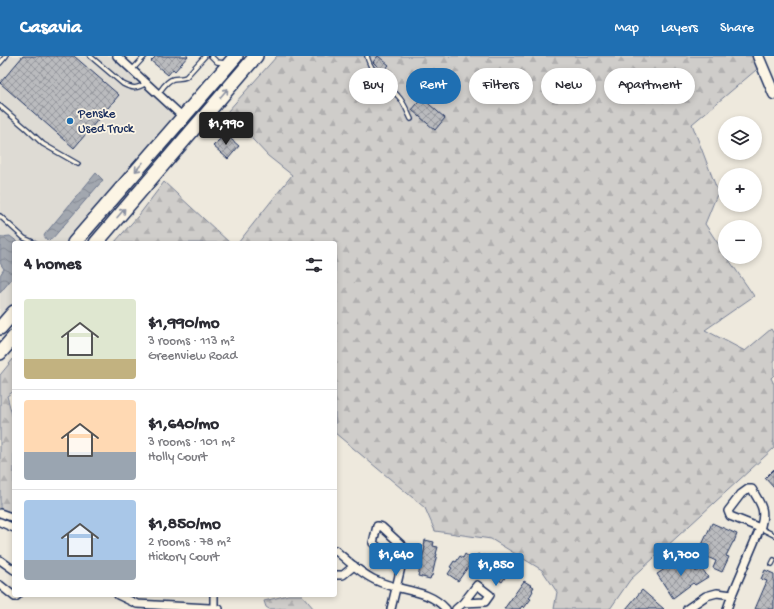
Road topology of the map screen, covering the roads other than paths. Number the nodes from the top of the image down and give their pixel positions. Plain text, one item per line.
1 (6, 56) edge
2 (90, 56) edge
3 (117, 56) edge
4 (149, 56) edge
5 (204, 56) edge
6 (211, 56) edge
7 (256, 56) edge
8 (367, 56) edge
9 (758, 56) edge
10 (144, 57) edge
11 (233, 59) edge
12 (0, 63) edge
13 (132, 70) junction
14 (146, 83) junction
15 (158, 94) junction
16 (774, 94) edge
17 (0, 106) edge
18 (183, 117) junction
19 (411, 119) dead end
20 (78, 164) dead end
21 (0, 216) edge
22 (31, 241) edge
23 (76, 241) edge
24 (98, 241) edge
25 (12, 314) edge
26 (0, 328) edge
27 (12, 339) edge
28 (0, 353) edge
29 (0, 513) edge
30 (12, 517) edge
31 (0, 522) edge
32 (12, 527) edge
33 (760, 528) junction
34 (774, 535) edge
35 (337, 552) edge
36 (0, 560) edge
37 (354, 566) junction
38 (401, 567) junction
39 (12, 569) edge
40 (337, 575) edge
41 (0, 584) edge
42 (397, 587) junction
43 (12, 594) edge
44 (732, 595) junction
45 (120, 597) edge
46 (214, 597) edge
47 (463, 603) dead end
48 (129, 605) edge
49 (217, 609) edge
50 (391, 609) edge
51 (446, 609) edge
52 (456, 609) edge
53 (687, 609) edge
54 (727, 609) edge

1 - 12 lane
2 - 14 lane
3 - 13 street
4 - 10 lane
5 - 15 lane
6 - 11 lane
24 -> 7 highway
8 - 19 lane
9 - 16 street
10 - 13 lane
11 - 18 highway
13 - 14 street
14 - 15 street
15 - 18 street
17 - 20 lane
18 -> 23 highway
21 - 22 lane
25 - 26 highway
27 - 28 highway
29 - 30 street
31 - 32 street
33 - 33 street
33 - 34 lane
33 - 44 street
35 - 37 street
36 - 39 street
37 - 40 street
37 - 42 street
38 - 38 street
38 - 42 street
41 - 43 street
42 - 50 street
42 - 51 street
44 - 53 street
44 - 54 street
45 - 48 street
46 - 49 street
47 - 52 street
48 - 49 street

